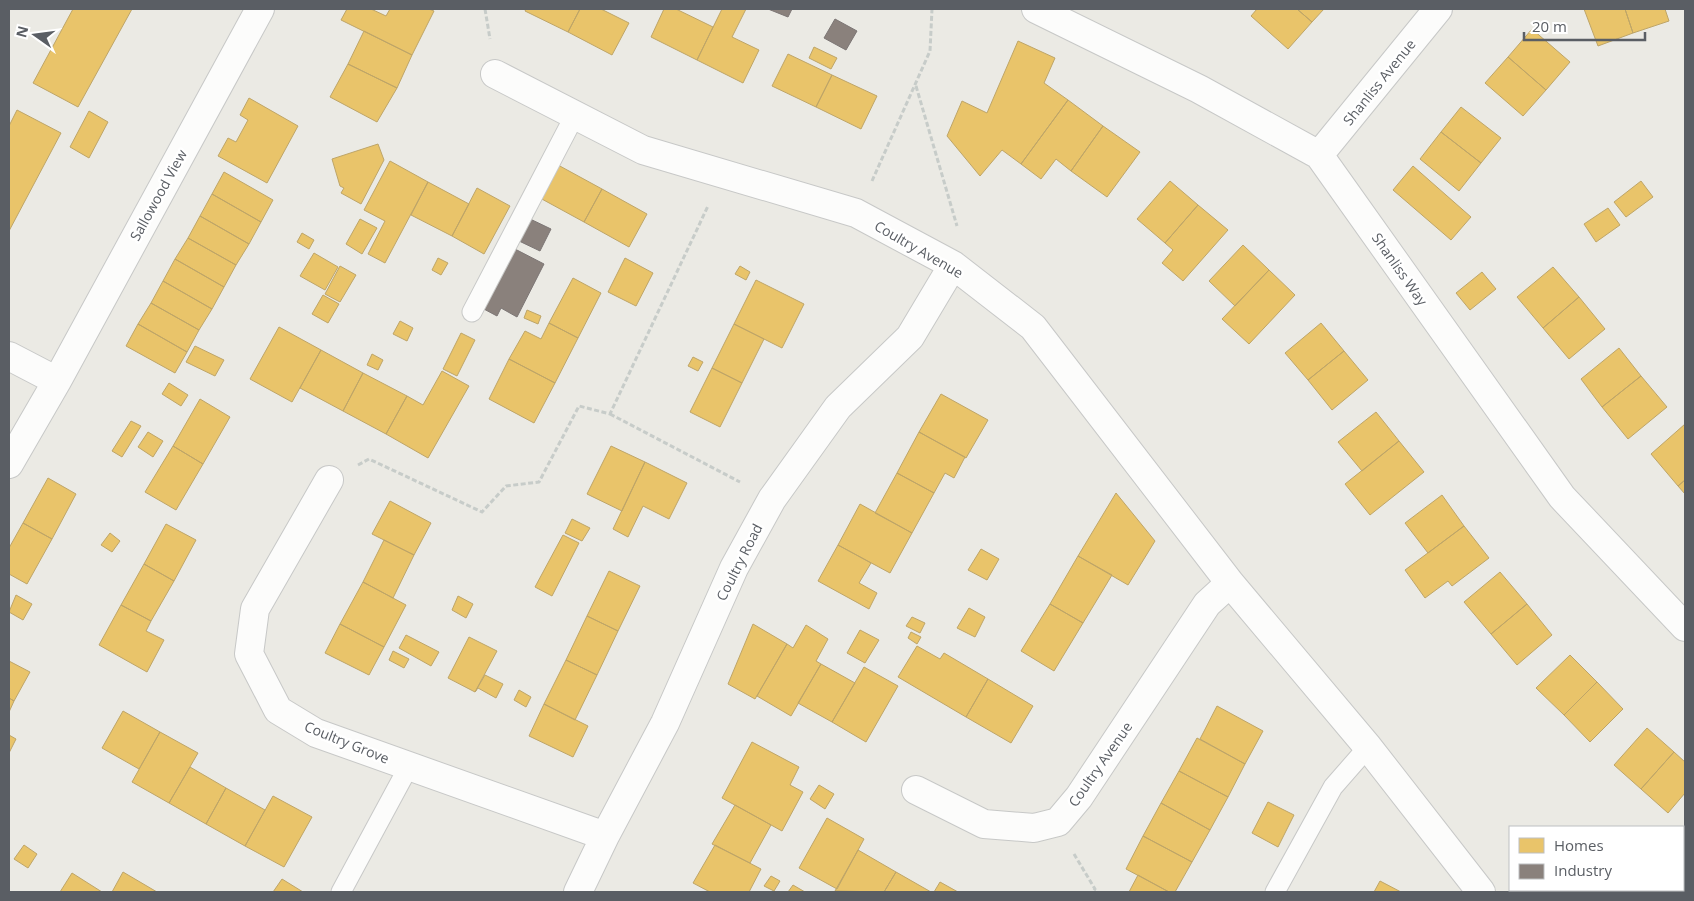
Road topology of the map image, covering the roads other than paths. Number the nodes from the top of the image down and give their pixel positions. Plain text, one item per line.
1 (260, 9) edge
2 (1036, 9) edge
3 (1438, 9) edge
4 (495, 74) dead end
5 (575, 115) junction
6 (1320, 155) junction
7 (953, 265) junction
8 (472, 312) dead end
9 (9, 356) edge
10 (57, 381) junction
11 (9, 464) edge
12 (329, 480) road end
13 (1230, 583) junction
14 (1685, 627) edge
15 (1368, 747) junction
16 (409, 766) junction
17 (916, 790) dead end
18 (605, 836) junction
19 (341, 892) edge
20 (578, 892) edge
21 (1275, 892) edge
22 (1481, 892) edge

1 - 10 street, Sallowood View
2 - 6 street, Shanliss Way
3 - 6 street, Shanliss Avenue
4 - 5 street, Coultry Avenue
5 - 7 street, Coultry Avenue
5 - 8 lane
6 - 14 street, Shanliss Way
7 - 13 street, Coultry Avenue
7 - 18 street, Coultry Road
9 - 10 street
10 - 11 street, Sallowood View
12 - 16 street, Coultry Grove
13 - 15 street, Coultry Avenue
13 - 17 street, Coultry Avenue
15 - 21 lane
15 - 22 street, Coultry Avenue
16 - 18 street, Coultry Grove
16 - 19 lane
18 - 20 street, Coultry Road

